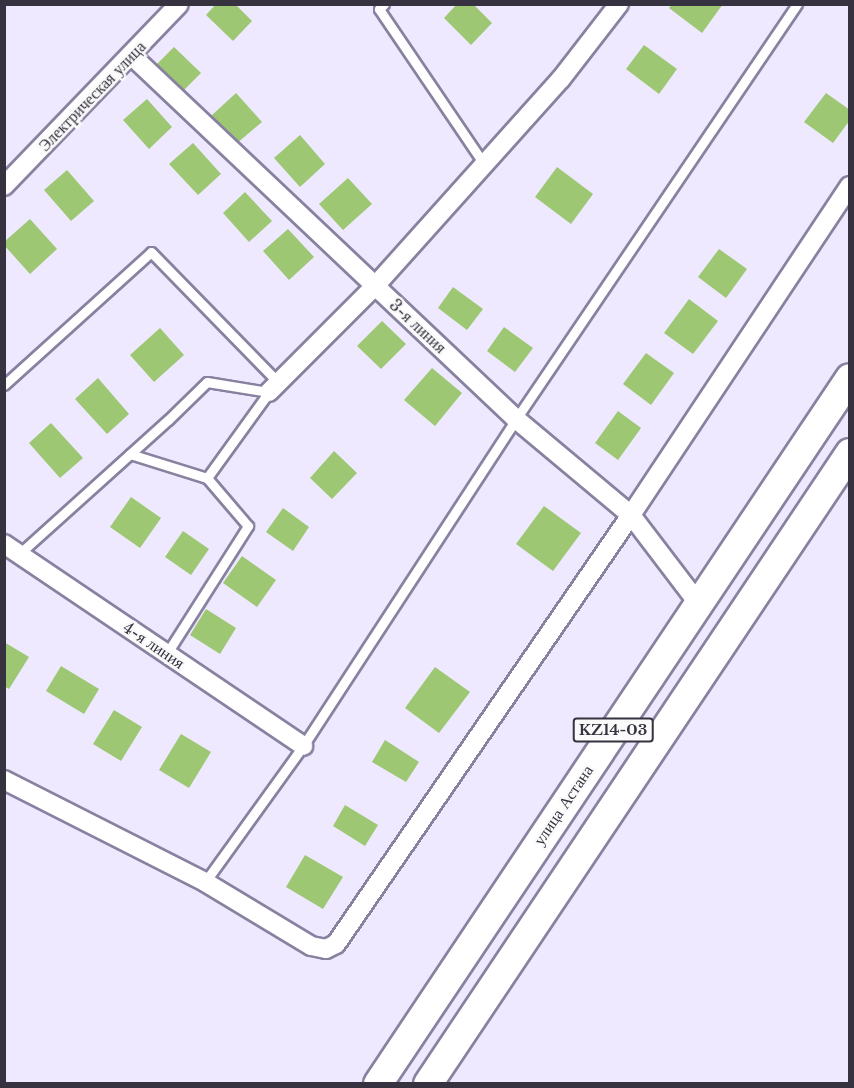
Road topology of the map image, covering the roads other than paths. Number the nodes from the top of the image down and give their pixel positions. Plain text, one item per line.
1 (179, 4) edge
2 (384, 4) edge
3 (619, 4) edge
4 (797, 4) edge
5 (131, 54) junction
6 (484, 164) junction
7 (4, 186) edge
8 (849, 186) edge
9 (376, 285) junction
10 (849, 378) edge
11 (4, 385) edge
12 (273, 387) junction
13 (516, 419) junction
14 (849, 453) edge
15 (130, 454) junction
16 (207, 478) junction
17 (630, 515) junction
18 (12, 549) edge
19 (698, 603) junction
20 (167, 653) junction
21 (303, 746) junction
22 (4, 780) edge
23 (205, 882) junction
24 (378, 1083) edge
25 (428, 1083) edge

1 - 5 street, Электрическая улица
2 - 6 lane
3 - 6 street
4 - 13 lane
5 - 7 street, Электрическая улица
5 - 9 street, 3-я линия
6 - 9 street
8 - 17 street
9 - 12 street
9 - 13 street, 3-я линия
10 - 19 main road, улица Астана / KZ14-03
11 - 12 lane
12 - 15 lane
12 - 16 lane
13 - 17 street, 3-я линия
13 - 21 lane
14 - 25 main road, KZ14-03
15 - 16 lane
15 - 18 lane
16 - 20 lane
17 - 19 street, 3-я линия
17 - 23 street
18 - 20 street, 4-я линия
19 - 24 main road, улица Астана / KZ14-03
20 - 21 street, 4-я линия
21 - 23 lane
22 - 23 street

